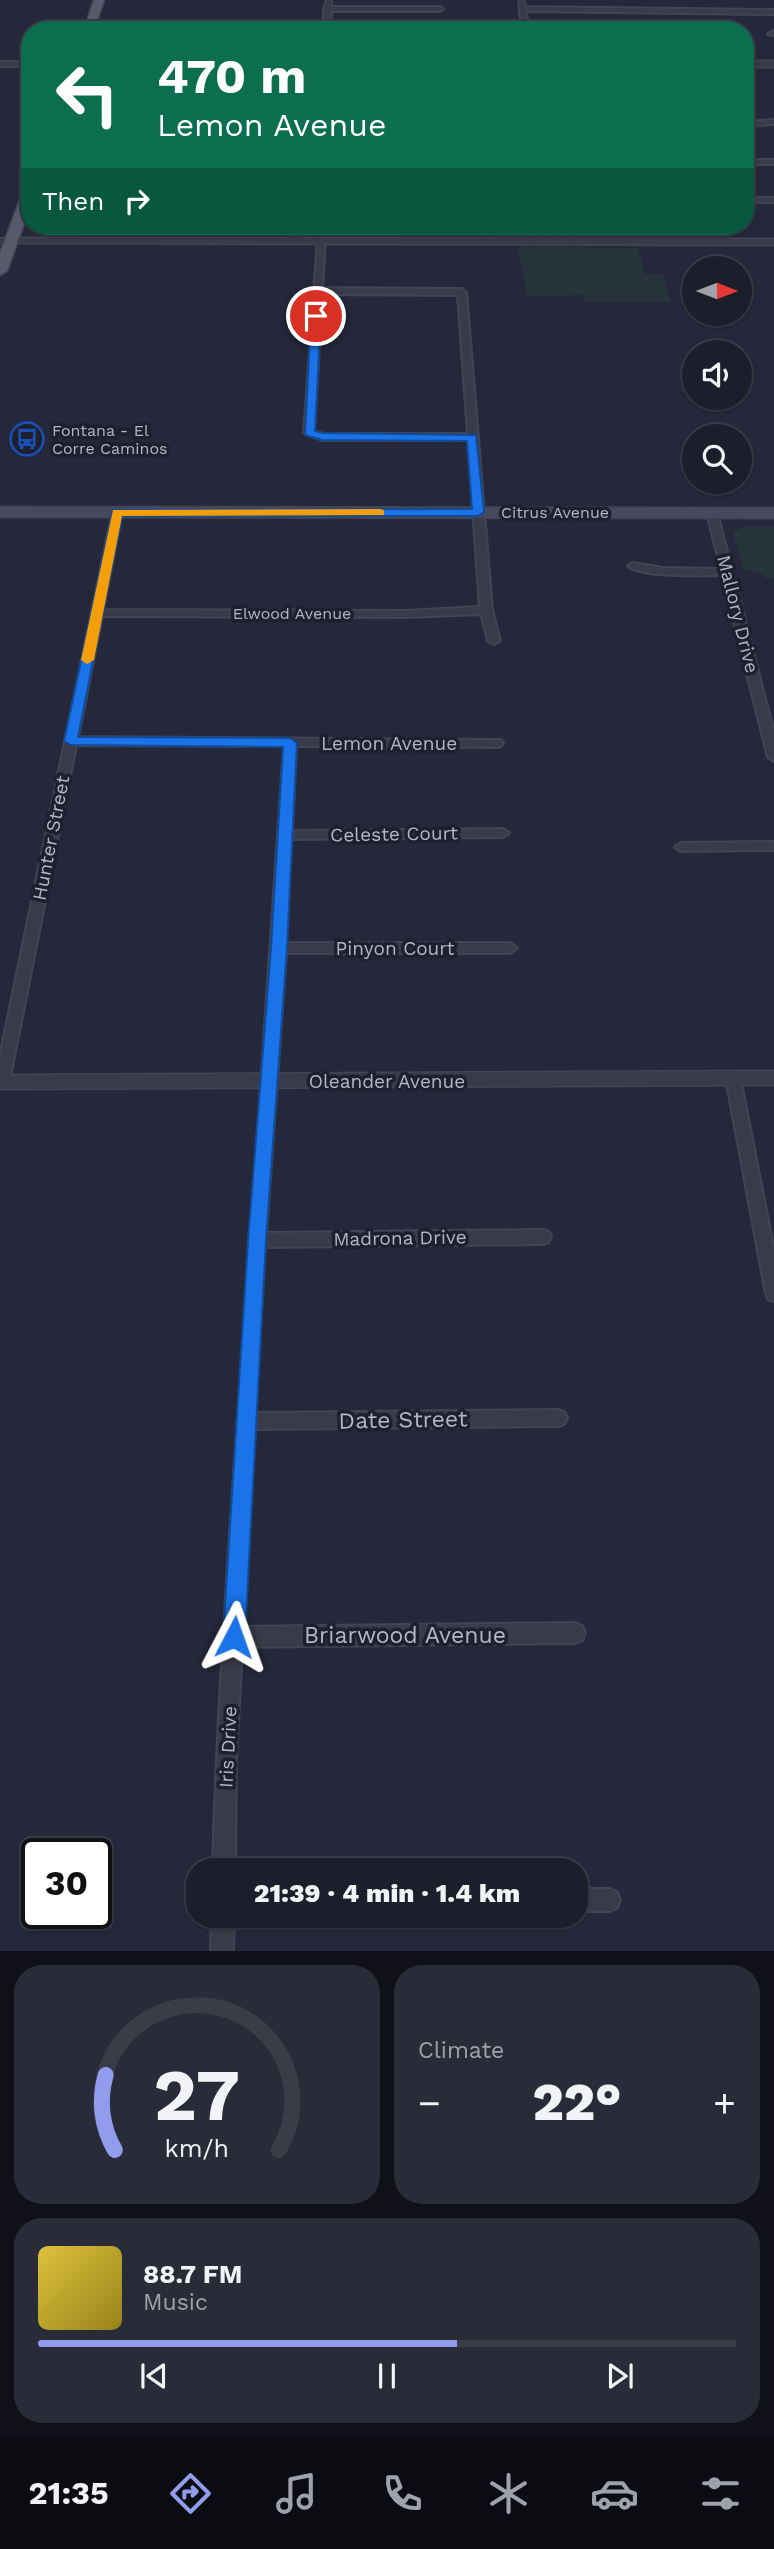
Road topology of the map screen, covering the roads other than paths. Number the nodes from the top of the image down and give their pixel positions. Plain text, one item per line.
1 (99, 0) edge
2 (329, 0) edge
3 (521, 0) edge
4 (627, 0) edge
5 (630, 8) junction
6 (327, 9) junction
7 (440, 9) dead end
8 (521, 9) junction
9 (774, 12) edge
10 (92, 21) edge
11 (327, 21) edge
12 (523, 21) edge
13 (0, 64) edge
14 (21, 64) edge
15 (754, 64) edge
16 (774, 64) edge
17 (774, 122) edge
18 (754, 123) edge
19 (754, 162) edge
20 (774, 162) edge
21 (754, 200) edge
22 (774, 200) edge
23 (21, 208) edge
24 (299, 235) edge
25 (291, 240) junction
26 (321, 240) junction
27 (5, 241) edge
28 (774, 242) edge
29 (0, 271) edge
30 (318, 291) junction
31 (472, 437) junction
32 (0, 512) edge
33 (117, 512) junction
34 (478, 512) junction
35 (712, 513) junction
36 (774, 513) edge
37 (633, 566) dead end
38 (727, 572) junction
39 (486, 610) junction
40 (97, 613) junction
41 (494, 641) dead end
42 (71, 741) junction
43 (290, 743) junction
44 (498, 743) dead end
45 (774, 757) edge
46 (503, 833) dead end
47 (285, 835) junction
48 (774, 846) edge
49 (681, 847) dead end
50 (279, 948) junction
51 (510, 948) dead end
52 (733, 1078) junction
53 (774, 1078) edge
54 (1, 1082) edge
55 (268, 1082) junction
56 (544, 1237) dead end
57 (257, 1240) junction
58 (771, 1257) edge
59 (774, 1294) edge
60 (558, 1418) dead end
61 (248, 1420) junction
62 (575, 1633) dead end
63 (234, 1637) junction
64 (224, 1858) edge
65 (588, 1900) edge
66 (609, 1900) dead end
67 (223, 1928) edge
68 (222, 1951) edge

1 - 10 main road
2 - 6 street
3 - 8 street
4 - 5 street
5 - 8 street
5 - 9 street
6 - 7 street
6 - 11 street
8 - 12 street
13 - 14 street
15 - 16 street
17 - 18 street
19 - 20 street
21 - 22 street
23 - 27 main road
24 - 25 street
25 - 26 street
25 - 27 street
26 - 28 street
26 - 30 street
27 - 29 main road
30 - 31 street
30 - 31 street
31 - 34 street
32 - 33 main road, Citrus Avenue
33 - 34 main road, Citrus Avenue
33 - 40 street, Hunter Street
34 - 35 main road, Citrus Avenue
34 - 39 street
35 - 36 main road, Citrus Avenue
35 - 38 street, Mallory Drive
37 - 38 street
38 - 45 street, Mallory Drive
39 - 40 street, Elwood Avenue
39 - 41 street
40 - 42 street, Hunter Street
42 - 43 street, Lemon Avenue
42 - 54 street, Hunter Street
43 - 44 street, Lemon Avenue
43 - 47 street, Iris Drive
46 - 47 street, Celeste Court
47 - 50 street, Iris Drive
48 - 49 street
50 - 51 street, Pinyon Court
50 - 55 street, Iris Drive
52 - 53 street, Oleander Avenue
52 - 55 street, Oleander Avenue
52 - 58 street
54 - 55 street, Oleander Avenue
55 - 57 street, Iris Drive
56 - 57 street, Madrona Drive
57 - 61 street, Iris Drive
58 - 59 street
60 - 61 street, Date Street
61 - 63 street, Iris Drive
62 - 63 street, Briarwood Avenue
63 - 64 street, Iris Drive
65 - 66 street
67 - 68 street

